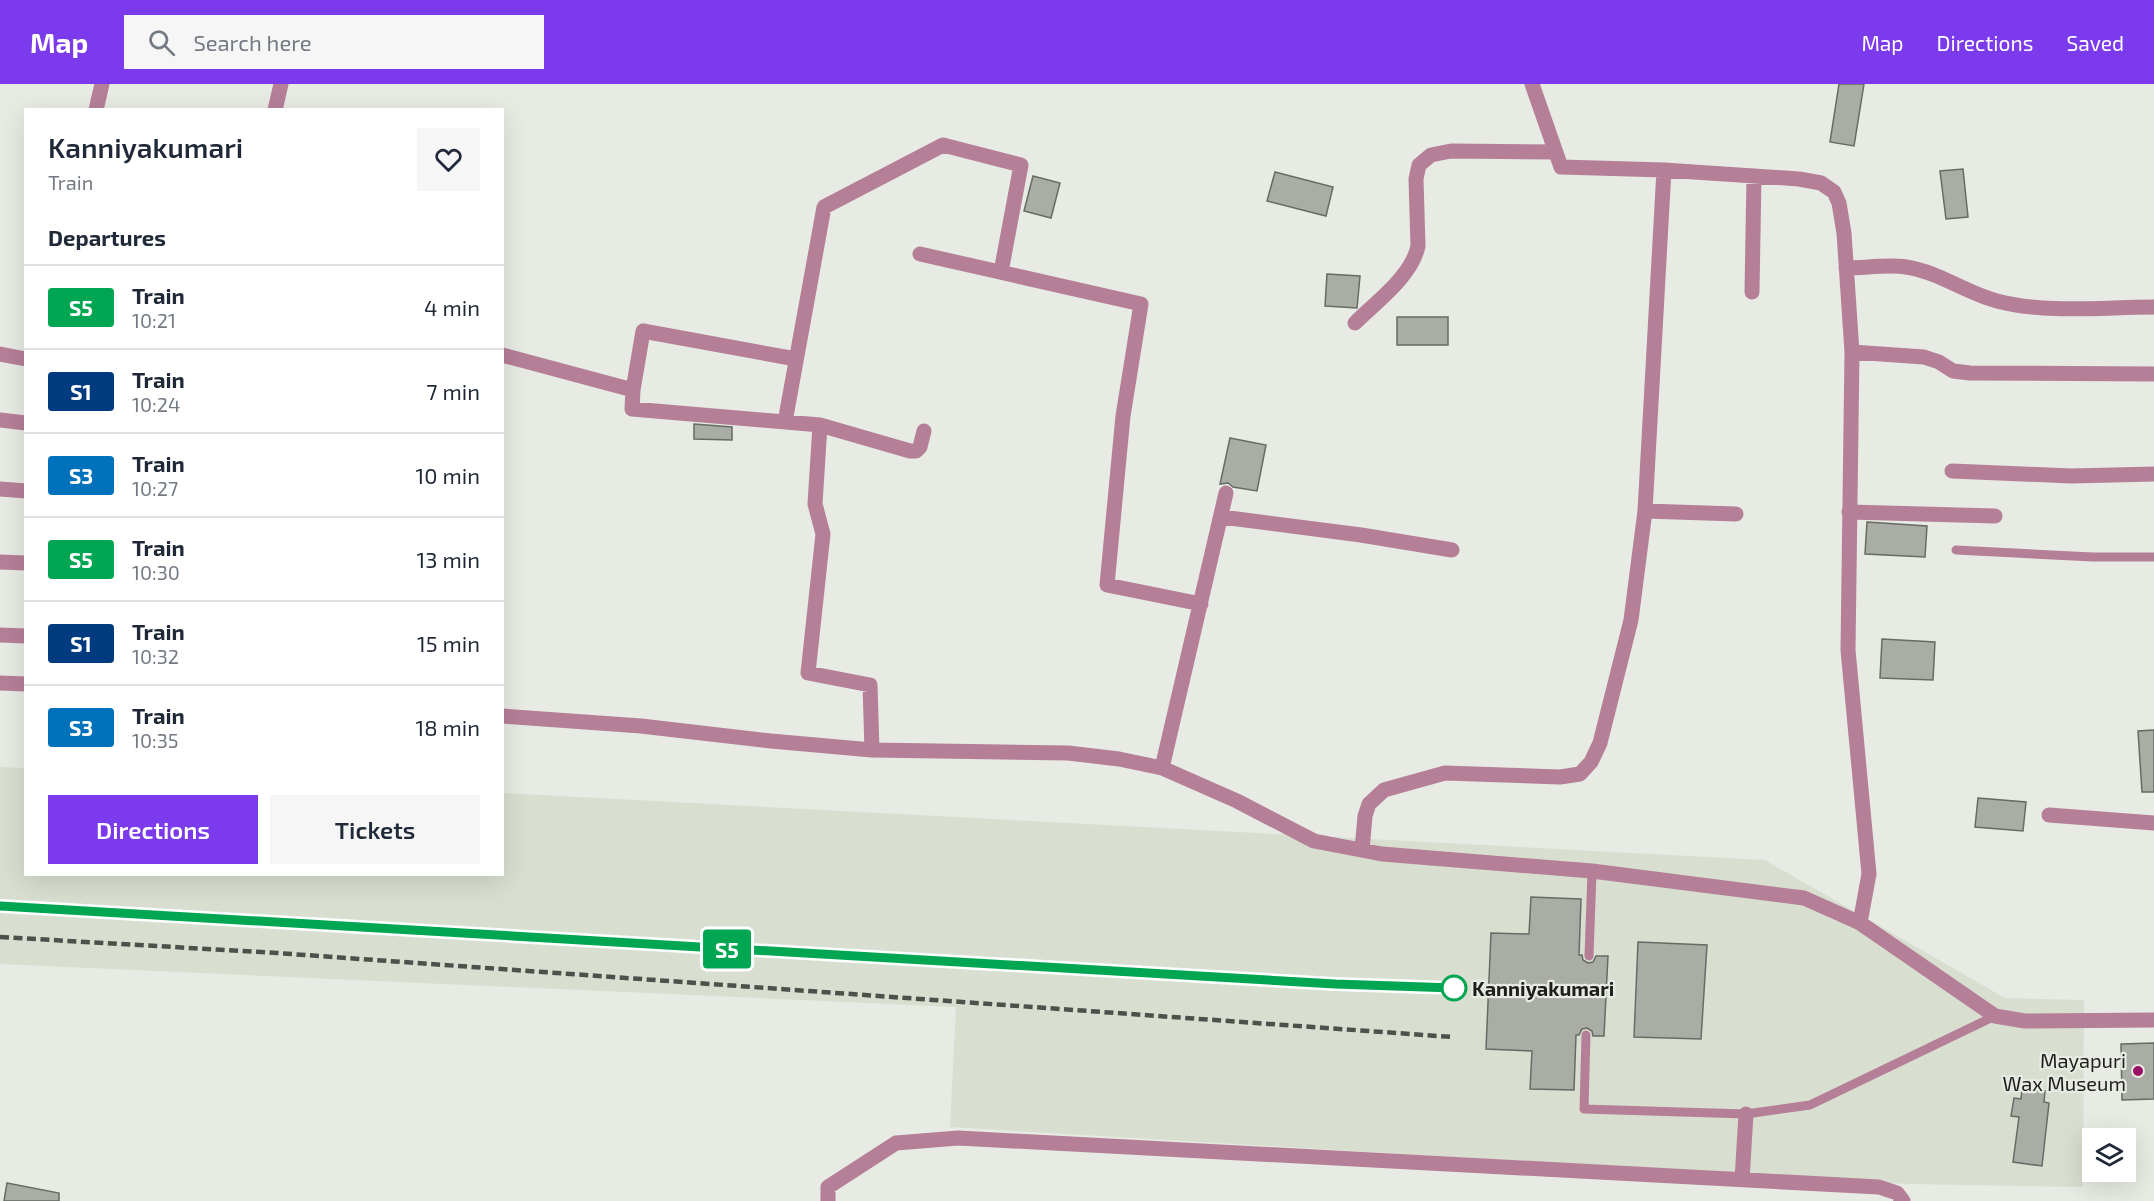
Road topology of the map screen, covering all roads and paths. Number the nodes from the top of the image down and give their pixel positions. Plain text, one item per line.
1 (102, 84) edge
2 (281, 84) edge
3 (1532, 84) edge
4 (96, 108) edge
5 (275, 108) edge
6 (1556, 152) junction
7 (1664, 170) junction
8 (1754, 176) junction
9 (920, 254) dead end
10 (1846, 268) junction
11 (1001, 272) junction
12 (1752, 292) dead end
13 (2154, 307) edge
14 (1354, 323) dead end
15 (1852, 352) junction
16 (0, 354) edge
17 (504, 356) edge
18 (24, 358) edge
19 (796, 358) junction
20 (2154, 374) edge
21 (633, 390) junction
22 (0, 420) edge
23 (785, 422) junction
24 (24, 423) edge
25 (820, 425) junction
26 (924, 431) dead end
27 (1952, 471) dead end
28 (2154, 474) edge
29 (0, 489) edge
30 (24, 491) edge
31 (1226, 494) dead end
32 (1645, 511) junction
33 (1849, 512) junction
34 (1736, 514) dead end
35 (1995, 516) dead end
36 (1222, 518) junction
37 (1452, 550) dead end
38 (1956, 550) dead end
39 (2154, 557) edge
40 (0, 562) edge
41 (24, 563) edge
42 (1201, 604) junction
43 (0, 634) edge
44 (24, 636) edge
45 (0, 683) edge
46 (24, 684) edge
47 (504, 716) edge
48 (872, 750) junction
49 (1162, 768) junction
50 (2049, 815) dead end
51 (2154, 823) edge
52 (1362, 850) junction
53 (1592, 871) junction
54 (1860, 923) junction
55 (1589, 956) dead end
56 (1995, 1016) junction
57 (2154, 1020) edge
58 (1586, 1035) dead end
59 (1746, 1114) junction
60 (1742, 1180) junction
61 (828, 1201) edge
62 (1903, 1201) edge

1 - 4 street
2 - 5 street
3 - 6 street
6 - 7 street
6 - 14 street
7 - 8 street
7 - 32 street
8 - 10 street
8 - 12 street
9 - 11 street
10 - 13 street
10 - 15 street
11 - 19 street
11 - 42 street
15 - 20 street
15 - 33 street
16 - 18 street
17 - 21 street
19 - 21 street
19 - 23 street
21 - 23 street
22 - 24 street
23 - 25 street
25 - 26 street
25 - 48 street
27 - 28 street
29 - 30 street
31 - 36 street
32 - 34 street
32 - 52 street
33 - 35 street
33 - 54 street
36 - 37 street
36 - 42 street
38 - 39 lane
40 - 41 street
42 - 49 street
43 - 44 street
45 - 46 street
47 - 48 street
48 - 49 street
49 - 52 street
50 - 51 street
52 - 53 street
53 - 54 street
53 - 55 lane
54 - 56 street
56 - 57 street
56 - 59 lane
58 - 59 lane
59 - 60 street
60 - 61 street
60 - 62 street

